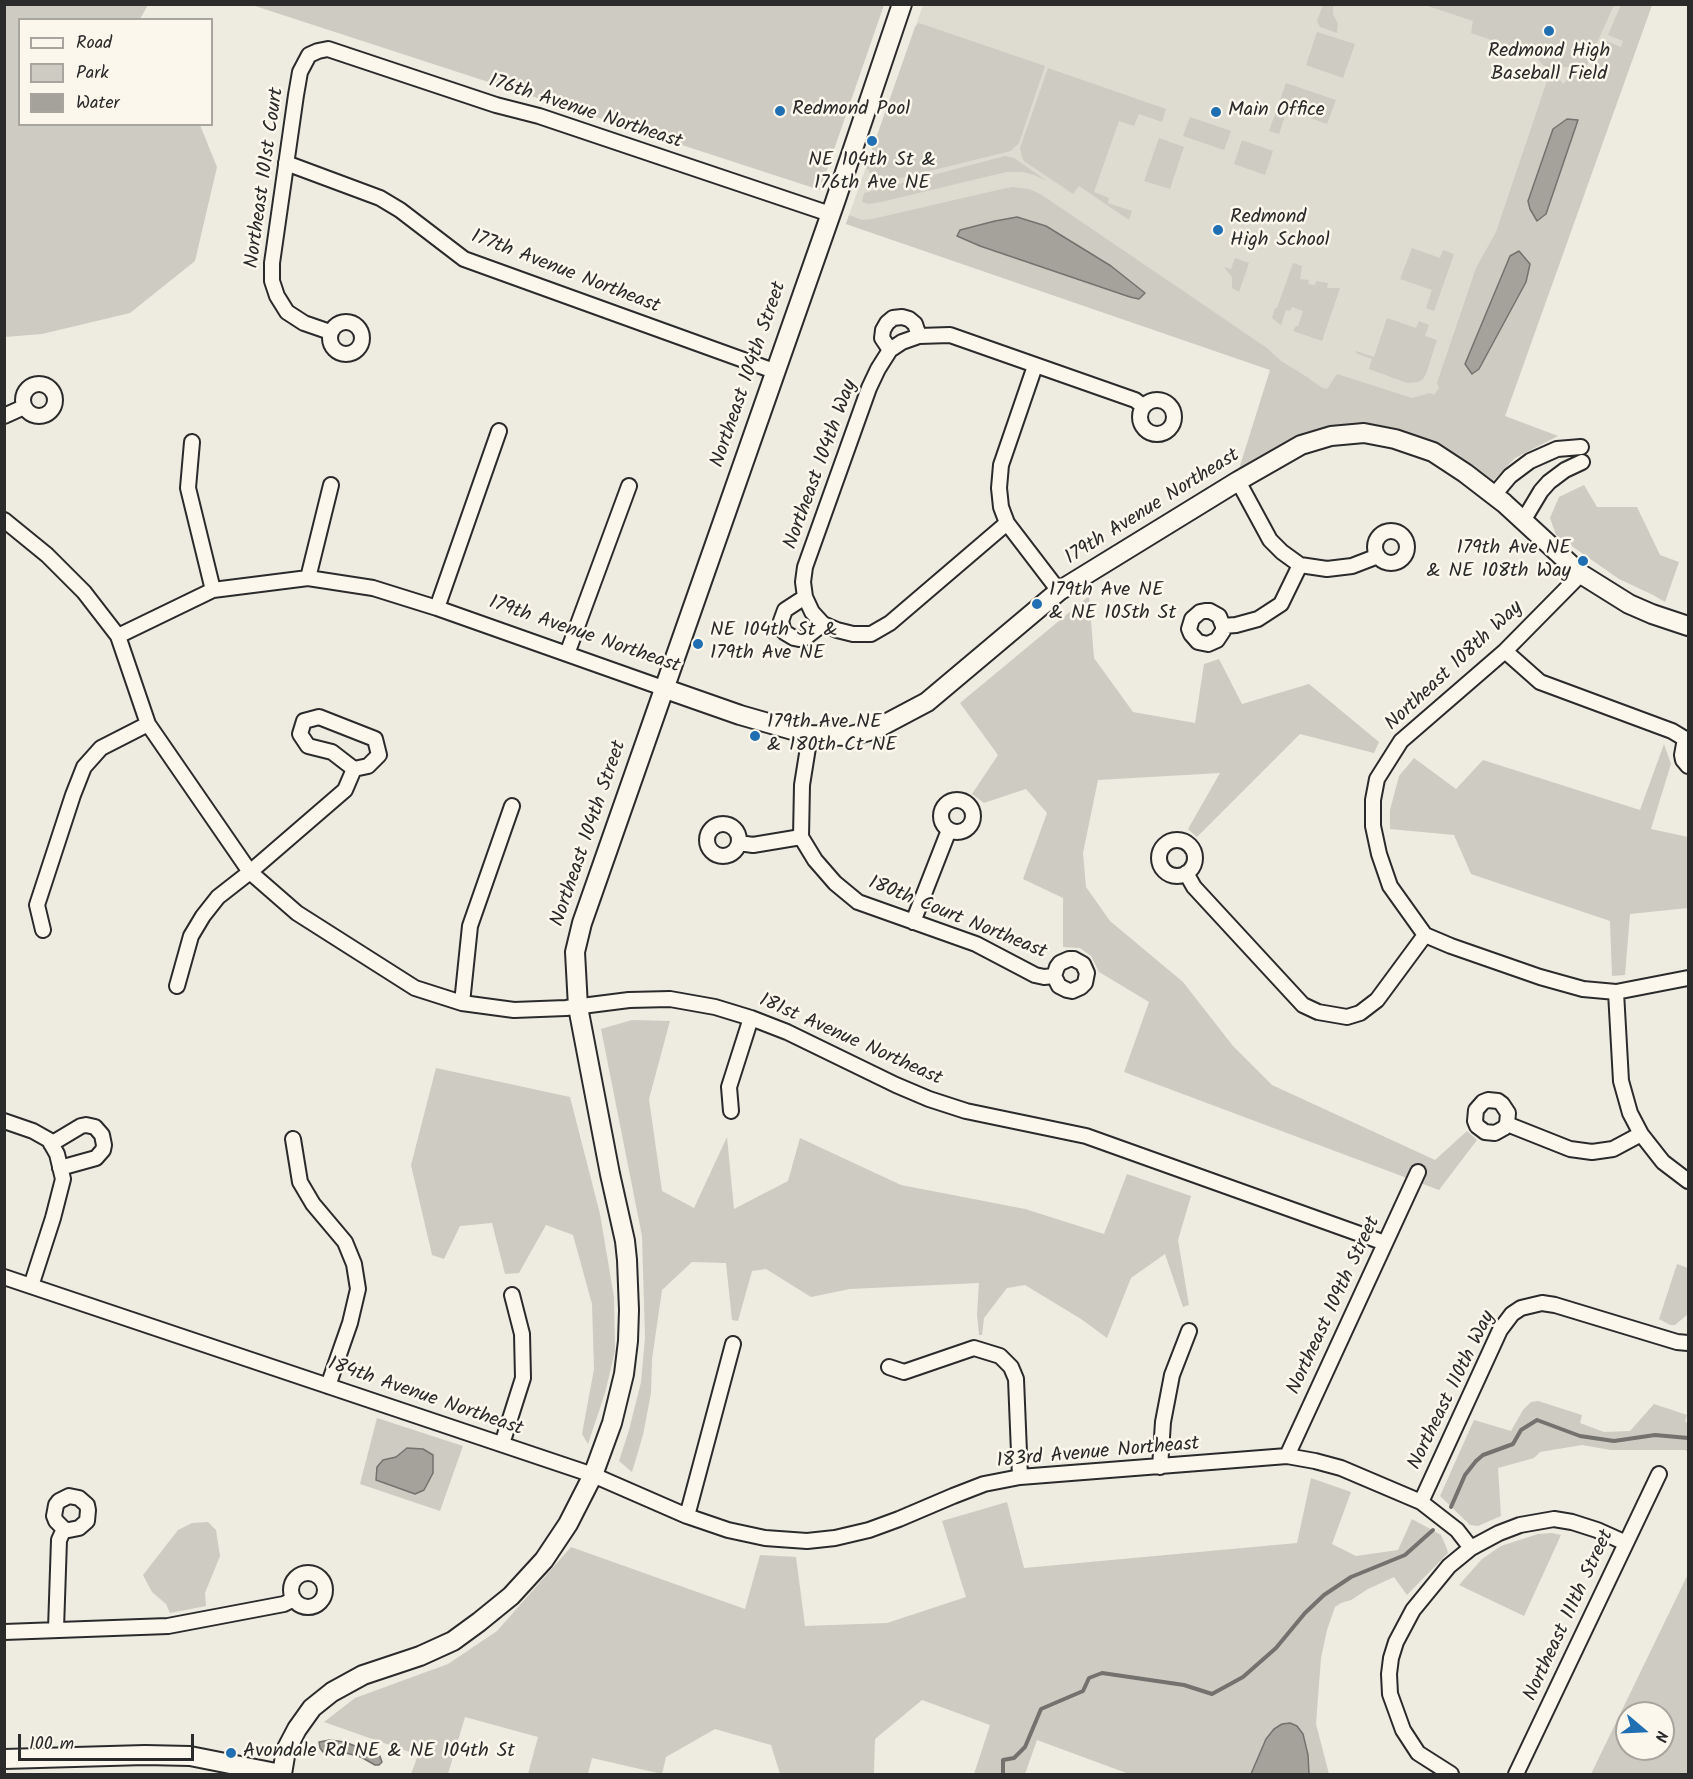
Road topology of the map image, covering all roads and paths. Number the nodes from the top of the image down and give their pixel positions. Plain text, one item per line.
1 (902, 4) edge
2 (328, 49) joint
3 (286, 163) junction
4 (830, 214) junction
5 (330, 332) dead end
6 (919, 336) junction
7 (890, 350) junction
8 (1035, 366) junction
9 (774, 371) junction
10 (1143, 406) dead end
11 (24, 407) dead end
12 (4, 416) edge
13 (499, 431) dead end
14 (192, 442) dead end
15 (1581, 447) dead end
16 (1582, 462) dead end
17 (1238, 481) junction
18 (331, 485) dead end
19 (629, 486) dead end
20 (1494, 495) junction
21 (4, 520) edge
22 (1523, 521) junction
23 (1007, 523) junction
24 (1378, 556) dead end
25 (1300, 565) junction
26 (1581, 574) junction
27 (308, 578) junction
28 (213, 590) junction
29 (1059, 591) junction
30 (805, 597) junction
31 (437, 608) junction
32 (823, 624) junction
33 (1223, 626) dead end
34 (1689, 626) edge
35 (118, 636) junction
36 (1505, 651) junction
37 (567, 654) junction
38 (663, 688) junction
39 (148, 724) junction
40 (810, 735) junction
41 (1688, 740) edge
42 (1689, 766) edge
43 (354, 769) junction
44 (512, 806) dead end
45 (949, 830) dead end
46 (801, 837) junction
47 (739, 843) dead end
48 (250, 873) junction
49 (1186, 873) dead end
50 (913, 922) junction
51 (43, 930) dead end
52 (1425, 936) junction
53 (1054, 976) dead end
54 (1688, 978) edge
55 (177, 986) dead end
56 (1616, 992) junction
57 (462, 1003) junction
58 (578, 1007) junction
59 (751, 1018) junction
60 (730, 1111) dead end
61 (4, 1121) edge
62 (1507, 1124) dead end
63 (1641, 1134) junction
64 (292, 1139) dead end
65 (51, 1144) junction
66 (60, 1168) junction
67 (1418, 1172) dead end
68 (1689, 1181) edge
69 (1385, 1243) junction
70 (4, 1277) edge
71 (31, 1286) junction
72 (512, 1295) dead end
73 (1189, 1331) dead end
74 (1689, 1337) edge
75 (1688, 1343) edge
76 (733, 1344) dead end
77 (889, 1367) dead end
78 (328, 1386) junction
79 (502, 1444) junction
80 (1287, 1456) junction
81 (1160, 1467) junction
82 (1659, 1474) dead end
83 (593, 1475) junction
84 (1020, 1477) junction
85 (1421, 1502) junction
86 (687, 1516) junction
87 (64, 1528) dead end
88 (835, 1538) joint
89 (1626, 1543) junction
90 (1471, 1548) junction
91 (294, 1599) dead end
92 (56, 1629) junction
93 (4, 1632) edge
94 (4, 1759) edge
95 (281, 1774) edge
96 (1451, 1774) edge
97 (1516, 1774) edge

1 - 4 street, Northeast 104th Street
2 - 3 street, Northeast 101st Court
2 - 4 street, 176th Avenue Northeast
3 - 5 street, Northeast 101st Court
3 - 9 street, 177th Avenue Northeast
4 - 9 street, Northeast 104th Street
6 - 7 street, Northeast 104th Way
6 - 7 street
6 - 8 street, Northeast 104th Way
7 - 30 street, Northeast 104th Way
8 - 10 street, Northeast 104th Way
8 - 23 street
9 - 38 street, Northeast 104th Street
11 - 12 street
13 - 31 street
14 - 28 street
15 - 20 street
16 - 22 street
17 - 20 street, 179th Avenue Northeast
17 - 25 street
17 - 29 street, 179th Avenue Northeast
18 - 27 street
19 - 37 street
20 - 22 street, 179th Avenue Northeast
21 - 35 street, 181st Avenue Northeast
22 - 26 street, 179th Avenue Northeast
23 - 29 street
23 - 32 street
24 - 25 street
25 - 33 street
26 - 34 street, 179th Avenue Northeast
26 - 36 street, Northeast 108th Way
27 - 28 street, 179th Avenue Northeast
27 - 31 street, 179th Avenue Northeast
28 - 35 street, 179th Avenue Northeast
29 - 40 street, 179th Avenue Northeast
30 - 32 street, Northeast 104th Way
30 - 32 street
31 - 37 street, 179th Avenue Northeast
35 - 39 street, 181st Avenue Northeast
36 - 41 street
36 - 52 street, Northeast 108th Way
37 - 38 street, 179th Avenue Northeast
38 - 40 street, 179th Avenue Northeast
38 - 58 street, Northeast 104th Street
39 - 48 street, 181st Avenue Northeast
39 - 51 street
40 - 46 street
41 - 42 street
43 - 43 street
43 - 48 street
44 - 57 street
45 - 50 street
46 - 47 street
46 - 50 street, 180th Court Northeast
48 - 55 street
48 - 57 street, 181st Avenue Northeast
49 - 52 street
50 - 53 street, 180th Court Northeast
52 - 56 street
54 - 56 street
56 - 63 street
57 - 58 street, 181st Avenue Northeast
58 - 59 street, 181st Avenue Northeast
58 - 83 street, Northeast 104th Street
59 - 60 street
59 - 69 street, 181st Avenue Northeast
61 - 65 street
62 - 63 street
63 - 68 street
64 - 78 street
65 - 66 street
65 - 66 street
66 - 71 street
67 - 69 street, Northeast 109th Street
69 - 80 street, Northeast 109th Street
70 - 71 street, 184th Avenue Northeast
71 - 78 street, 184th Avenue Northeast
72 - 79 street
73 - 81 street
74 - 75 street
75 - 85 street, Northeast 110th Way
76 - 86 street
77 - 84 street
78 - 79 street, 184th Avenue Northeast
79 - 83 street, 184th Avenue Northeast
80 - 81 street, 183rd Avenue Northeast
80 - 85 street, 183rd Avenue Northeast
81 - 84 street, 183rd Avenue Northeast
82 - 89 street, Northeast 111th Street
83 - 86 street, 184th Avenue Northeast
83 - 95 street, Northeast 104th Street
84 - 88 street, 183rd Avenue Northeast
85 - 90 street, 183rd Avenue Northeast
86 - 88 street, 184th Avenue Northeast
87 - 92 street
89 - 90 street
89 - 97 street, Northeast 111th Street
90 - 96 street
91 - 92 street
92 - 93 street
94 - 95 street

